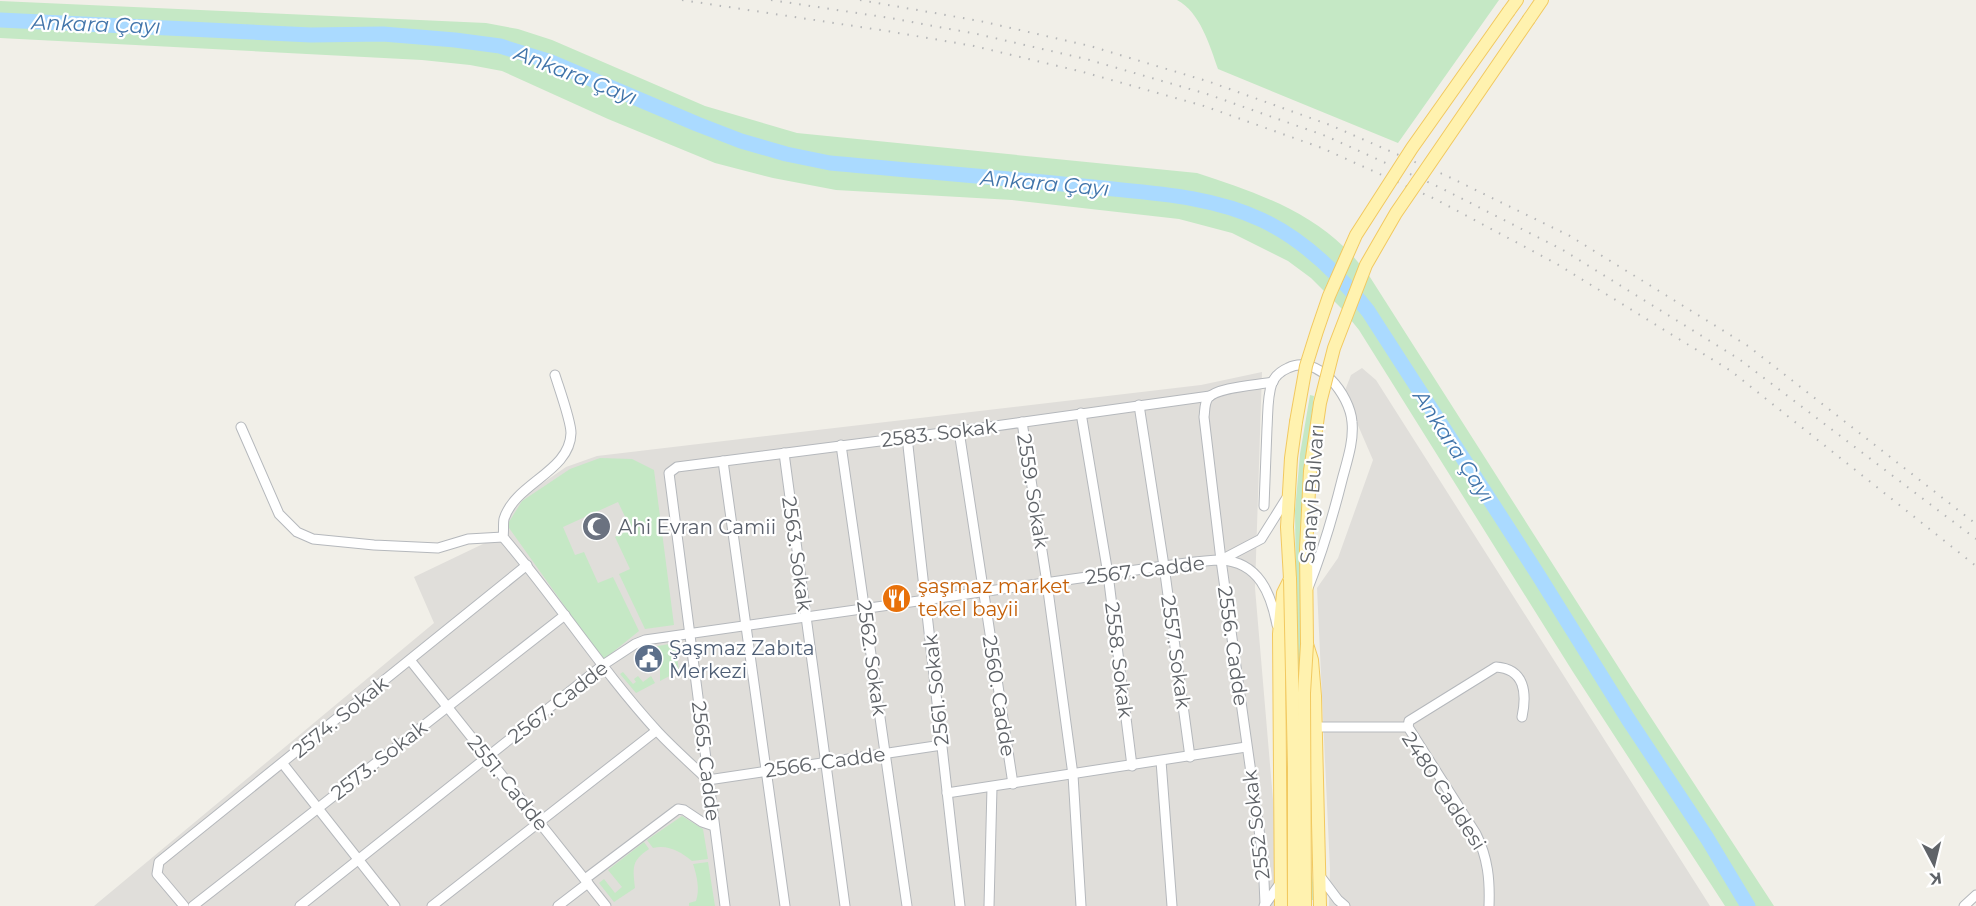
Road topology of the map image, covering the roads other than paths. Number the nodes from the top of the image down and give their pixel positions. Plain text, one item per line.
1 (1517, 0) edge
2 (1542, 0) edge
3 (1511, 6) edge
4 (555, 375) dead end
5 (1272, 382) junction
6 (1210, 396) junction
7 (1139, 405) junction
8 (1081, 413) junction
9 (1022, 422) junction
10 (241, 427) dead end
11 (959, 431) junction
12 (907, 437) junction
13 (841, 445) junction
14 (783, 453) junction
15 (723, 461) junction
16 (669, 473) joint
17 (1289, 495) junction
18 (1264, 506) dead end
19 (503, 537) junction
20 (1221, 560) junction
21 (527, 565) junction
22 (1164, 566) junction
23 (1108, 574) junction
24 (1290, 579) junction
25 (1047, 583) junction
26 (1307, 590) junction
27 (984, 592) junction
28 (926, 600) junction
29 (865, 609) junction
30 (565, 615) junction
31 (806, 617) junction
32 (746, 626) junction
33 (690, 634) junction
34 (1279, 634) junction
35 (1307, 644) junction
36 (410, 660) junction
37 (603, 665) junction
38 (447, 707) junction
39 (1522, 717) dead end
40 (1316, 727) junction
41 (1408, 727) junction
42 (656, 731) junction
43 (942, 745) junction
44 (1246, 747) junction
45 (886, 753) junction
46 (487, 757) junction
47 (1191, 757) junction
48 (1161, 761) junction
49 (826, 762) junction
50 (283, 764) junction
51 (1132, 766) junction
52 (766, 771) junction
53 (1073, 774) junction
54 (708, 780) junction
55 (1013, 784) junction
56 (992, 787) junction
57 (947, 794) junction
58 (318, 808) junction
59 (539, 822) junction
60 (714, 825) junction
61 (358, 860) junction
62 (1319, 873) junction
63 (1281, 879) junction
64 (586, 881) junction
65 (1976, 895) edge
66 (1264, 905) edge
67 (184, 906) edge
68 (193, 906) edge
69 (300, 906) edge
70 (395, 906) edge
71 (432, 906) edge
72 (558, 906) edge
73 (606, 906) edge
74 (724, 906) edge
75 (785, 906) edge
76 (845, 906) edge
77 (908, 906) edge
78 (960, 906) edge
79 (989, 906) edge
80 (1081, 906) edge
81 (1172, 906) edge
82 (1281, 906) edge
83 (1294, 906) edge
84 (1305, 906) edge
85 (1320, 906) edge
86 (1346, 906) edge
87 (1489, 906) edge
88 (1964, 906) edge

1 - 3 main road, Sanayi Bulvarı
2 - 26 main road, Sanayi Bulvarı, bridge
3 - 17 main road, Sanayi Bulvarı, bridge
4 - 19 street
5 - 6 street
5 - 18 street
5 - 26 street
6 - 7 street, 2583. Sokak
6 - 20 street, 2556. Cadde
7 - 8 street, 2583. Sokak
7 - 22 street, 2557. Sokak
8 - 9 street, 2583. Sokak
8 - 23 street, 2558. Sokak
9 - 11 street, 2583. Sokak
9 - 25 street, 2559. Sokak
10 - 19 street
11 - 12 street, 2583. Sokak
11 - 27 street, 2560. Cadde
12 - 13 street, 2583. Sokak
12 - 28 street, 2561. Sokak
13 - 14 street, 2583. Sokak
13 - 29 street, 2562. Sokak
14 - 15 street, 2583. Sokak
14 - 31 street, 2563. Sokak
15 - 16 street, 2583. Sokak
15 - 32 street
16 - 33 street, 2565. Cadde
17 - 20 street
17 - 24 main road, Sanayi Bulvarı
19 - 21 street
20 - 22 street, 2567. Cadde
20 - 34 street
20 - 44 street, 2556. Cadde
21 - 30 street
21 - 36 street, 2574. Sokak
22 - 23 street, 2567. Cadde
22 - 47 street, 2557. Sokak
23 - 25 street, 2567. Cadde
23 - 51 street, 2558. Sokak
24 - 34 main road
24 - 83 main road, Sanayi Bulvarı, bridge
25 - 27 street, 2567. Cadde
25 - 53 street, 2559. Sokak
26 - 35 main road, Sanayi Bulvarı
27 - 28 street, 2567. Cadde
27 - 55 street, 2560. Cadde
28 - 29 street, 2567. Cadde
28 - 43 street, 2561. Sokak
29 - 31 street, 2567. Cadde
29 - 45 street, 2562. Sokak
30 - 37 street
30 - 38 street, 2573. Sokak
31 - 32 street, 2567. Cadde
31 - 49 street, 2563. Sokak
32 - 33 street, 2567. Cadde
32 - 52 street
33 - 37 street, 2567. Cadde
33 - 54 street, 2565. Cadde
34 - 63 main road
35 - 40 main road
35 - 84 main road, Sanayi Bulvarı, bridge
36 - 38 street, 2551. Cadde
36 - 50 street, 2574. Sokak
37 - 42 street
37 - 46 street, 2567. Cadde
38 - 46 street, 2551. Cadde
38 - 58 street, 2573. Sokak
39 - 41 street
40 - 41 street, 2480 Caddesi
40 - 62 main road
41 - 87 street, 2480 Caddesi
42 - 54 street
42 - 59 street
43 - 45 street, 2566. Cadde
43 - 57 street, 2561. Sokak
44 - 47 street
44 - 66 street, 2552 Sokak
45 - 49 street, 2566. Cadde
45 - 77 street, 2562. Sokak
46 - 59 street, 2551. Cadde
46 - 61 street, 2567. Cadde
47 - 48 street
48 - 51 street
48 - 81 street
49 - 52 street, 2566. Cadde
49 - 76 street, 2563. Sokak
50 - 58 street
50 - 67 street, 2574. Sokak
51 - 53 street
52 - 54 street, 2566. Cadde
52 - 75 street
53 - 55 street
53 - 80 street, 2559. Sokak
54 - 60 street, 2565. Cadde
55 - 56 street
56 - 57 street
56 - 79 street
57 - 78 street, 2561. Sokak
58 - 61 street
58 - 68 street, 2573. Sokak
59 - 64 street, 2551. Cadde
59 - 71 street
60 - 64 street
60 - 74 street, 2565. Cadde
61 - 69 street, 2567. Cadde
61 - 70 street
62 - 63 main road
62 - 85 main road
62 - 86 street
63 - 66 street
63 - 82 main road
64 - 72 street
64 - 73 street, 2551. Cadde
65 - 88 street

